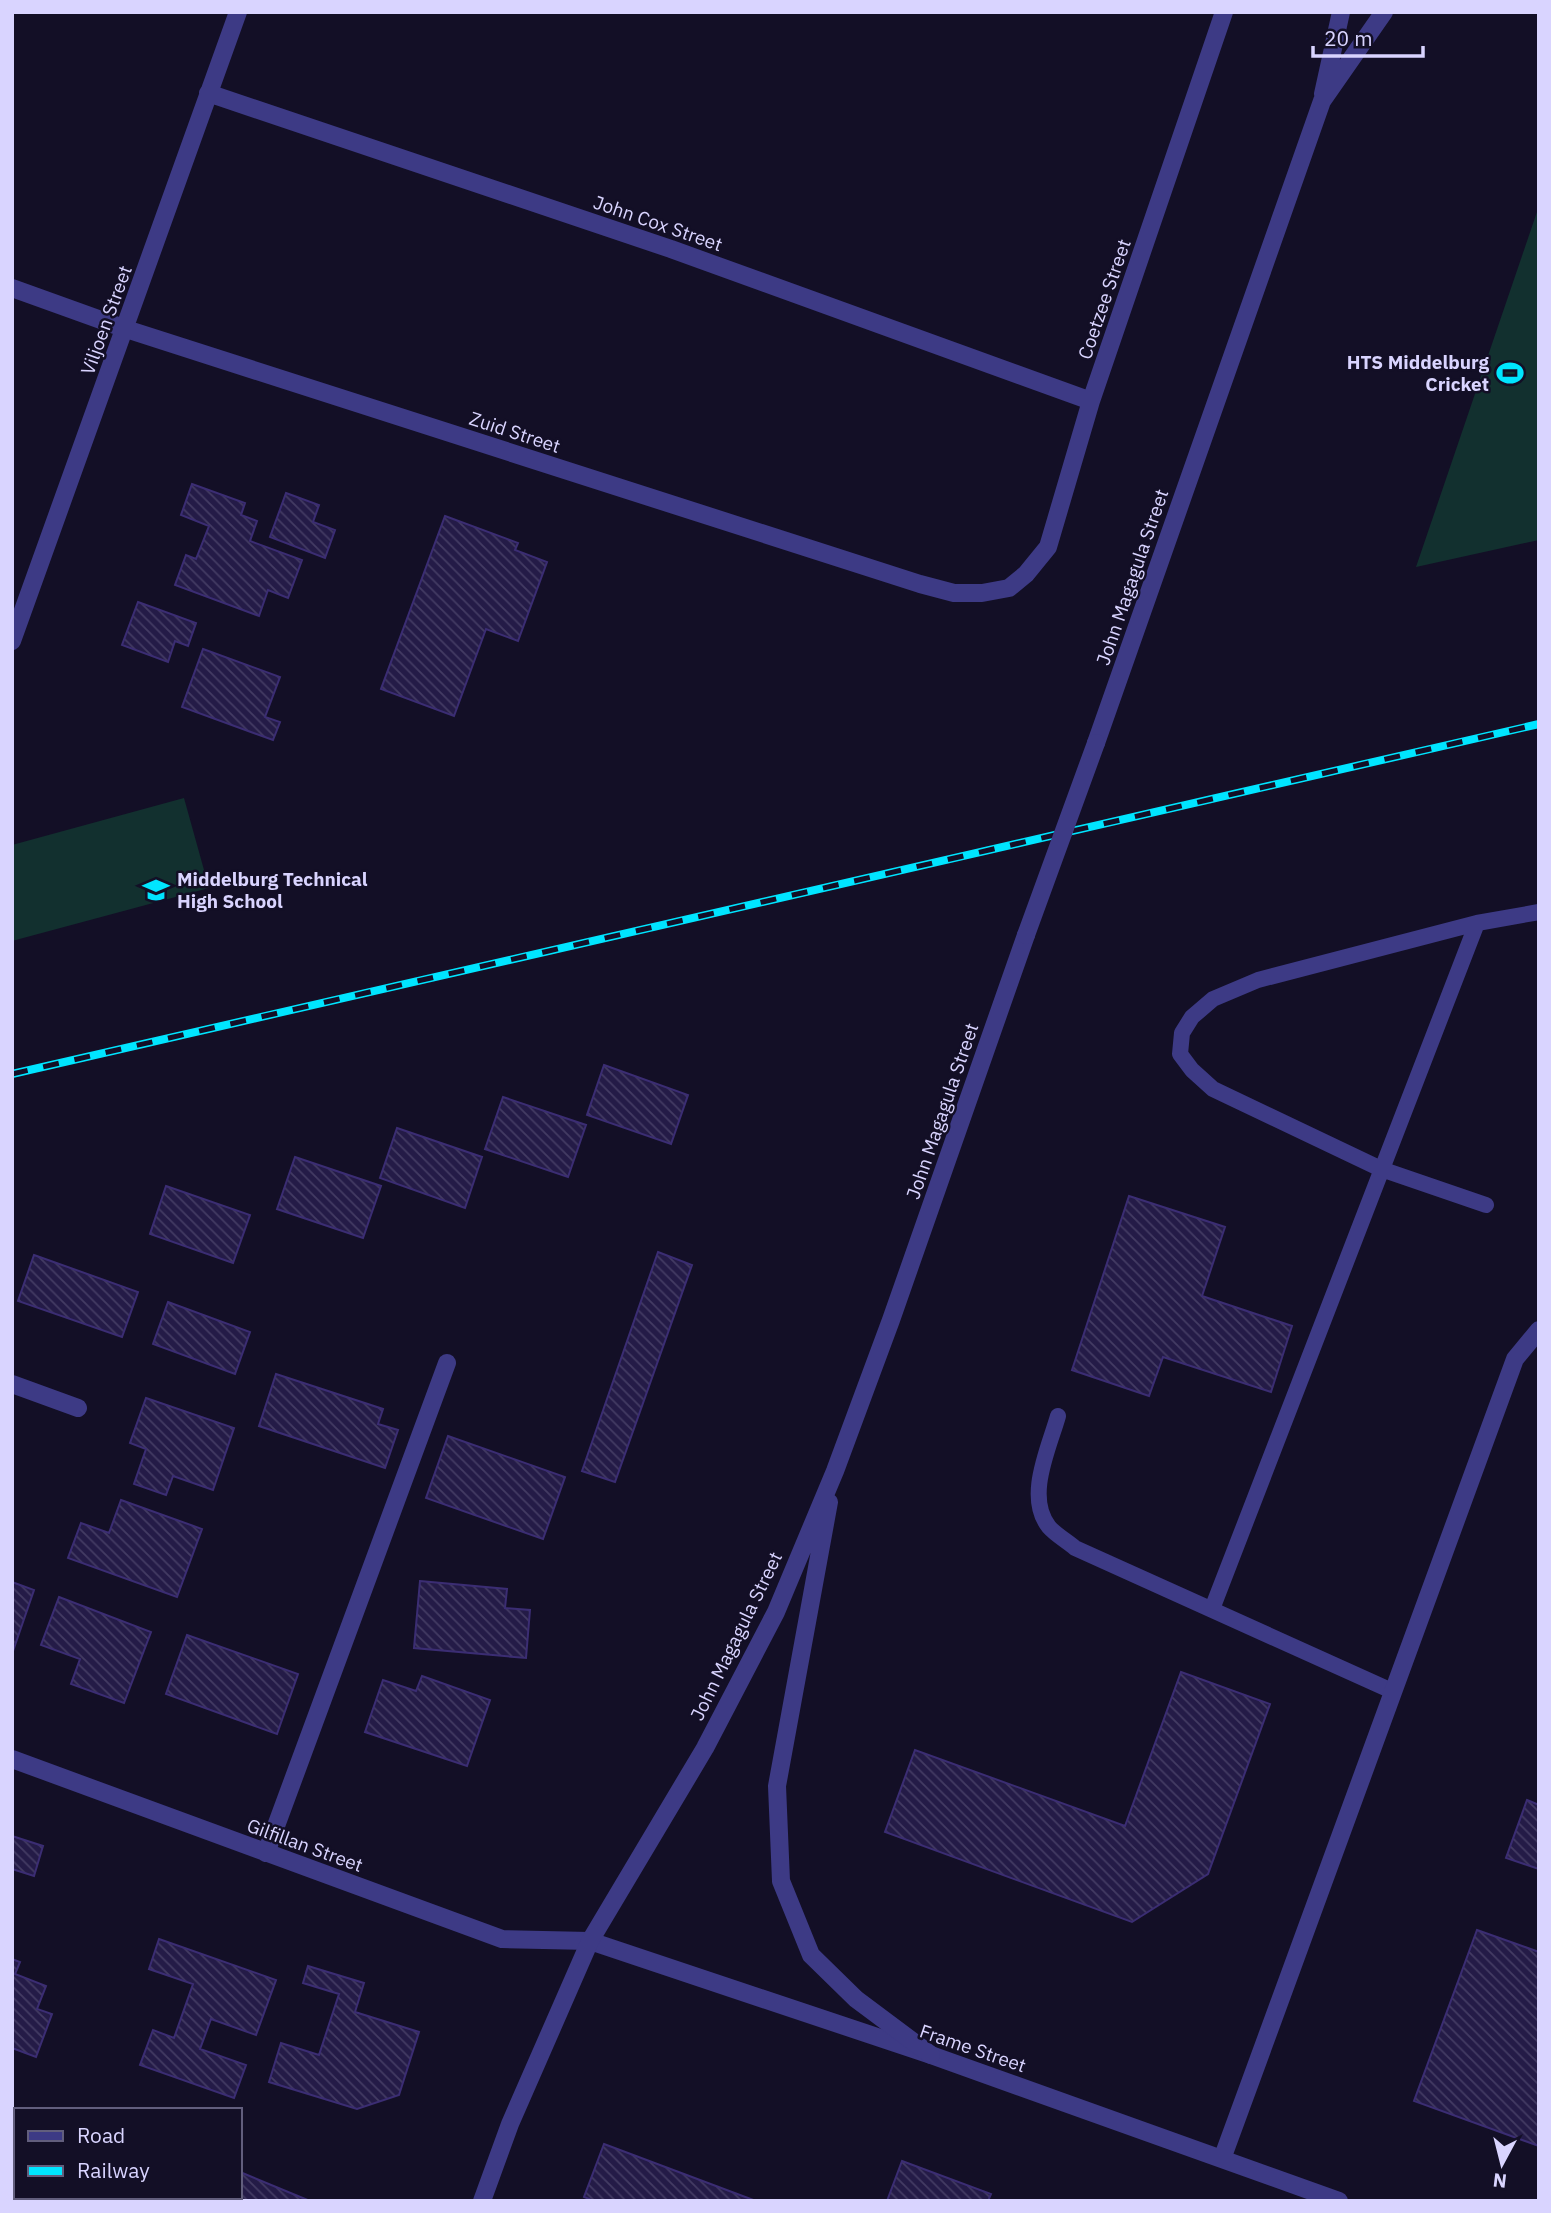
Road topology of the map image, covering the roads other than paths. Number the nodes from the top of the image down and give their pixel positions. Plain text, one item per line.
1 (238, 12) edge
2 (1224, 12) edge
3 (1341, 12) edge
4 (1384, 12) edge
5 (208, 93) junction
6 (1322, 101) junction
7 (12, 288) edge
8 (125, 329) junction
9 (1091, 401) junction
10 (1009, 588) joint
11 (12, 641) edge
12 (1539, 912) edge
13 (1477, 923) junction
14 (1381, 1169) junction
15 (1486, 1205) dead end
16 (1539, 1331) edge
17 (447, 1363) dead end
18 (12, 1384) edge
19 (78, 1408) dead end
20 (1058, 1416) dead end
21 (835, 1471) junction
22 (1212, 1609) junction
23 (1392, 1691) junction
24 (12, 1759) edge
25 (265, 1853) junction
26 (590, 1941) junction
27 (931, 2055) junction
28 (1222, 2159) junction
29 (482, 2201) edge
30 (1339, 2201) edge

1 - 5 street, Viljoen Street
2 - 9 street, Coetzee Street
3 - 6 street
4 - 6 street, John Magagula Street
5 - 8 street, Viljoen Street
5 - 9 street, John Cox Street
6 - 21 street, John Magagula Street, bridge
7 - 8 street, Zuid Street
8 - 10 street, Zuid Street
8 - 11 street, Viljoen Street
9 - 10 street, Coetzee Street
12 - 13 lane
13 - 14 lane
13 - 14 lane
14 - 15 lane
14 - 22 lane
16 - 23 street
17 - 25 street
18 - 19 street
20 - 22 lane
21 - 26 street, John Magagula Street
21 - 27 street
22 - 23 lane
23 - 28 street
24 - 25 street, Gilfillan Street
25 - 26 street, Gilfillan Street
26 - 27 street, Frame Street
26 - 29 street, John Magagula Street
27 - 28 street, Frame Street
28 - 30 street, Frame Street

